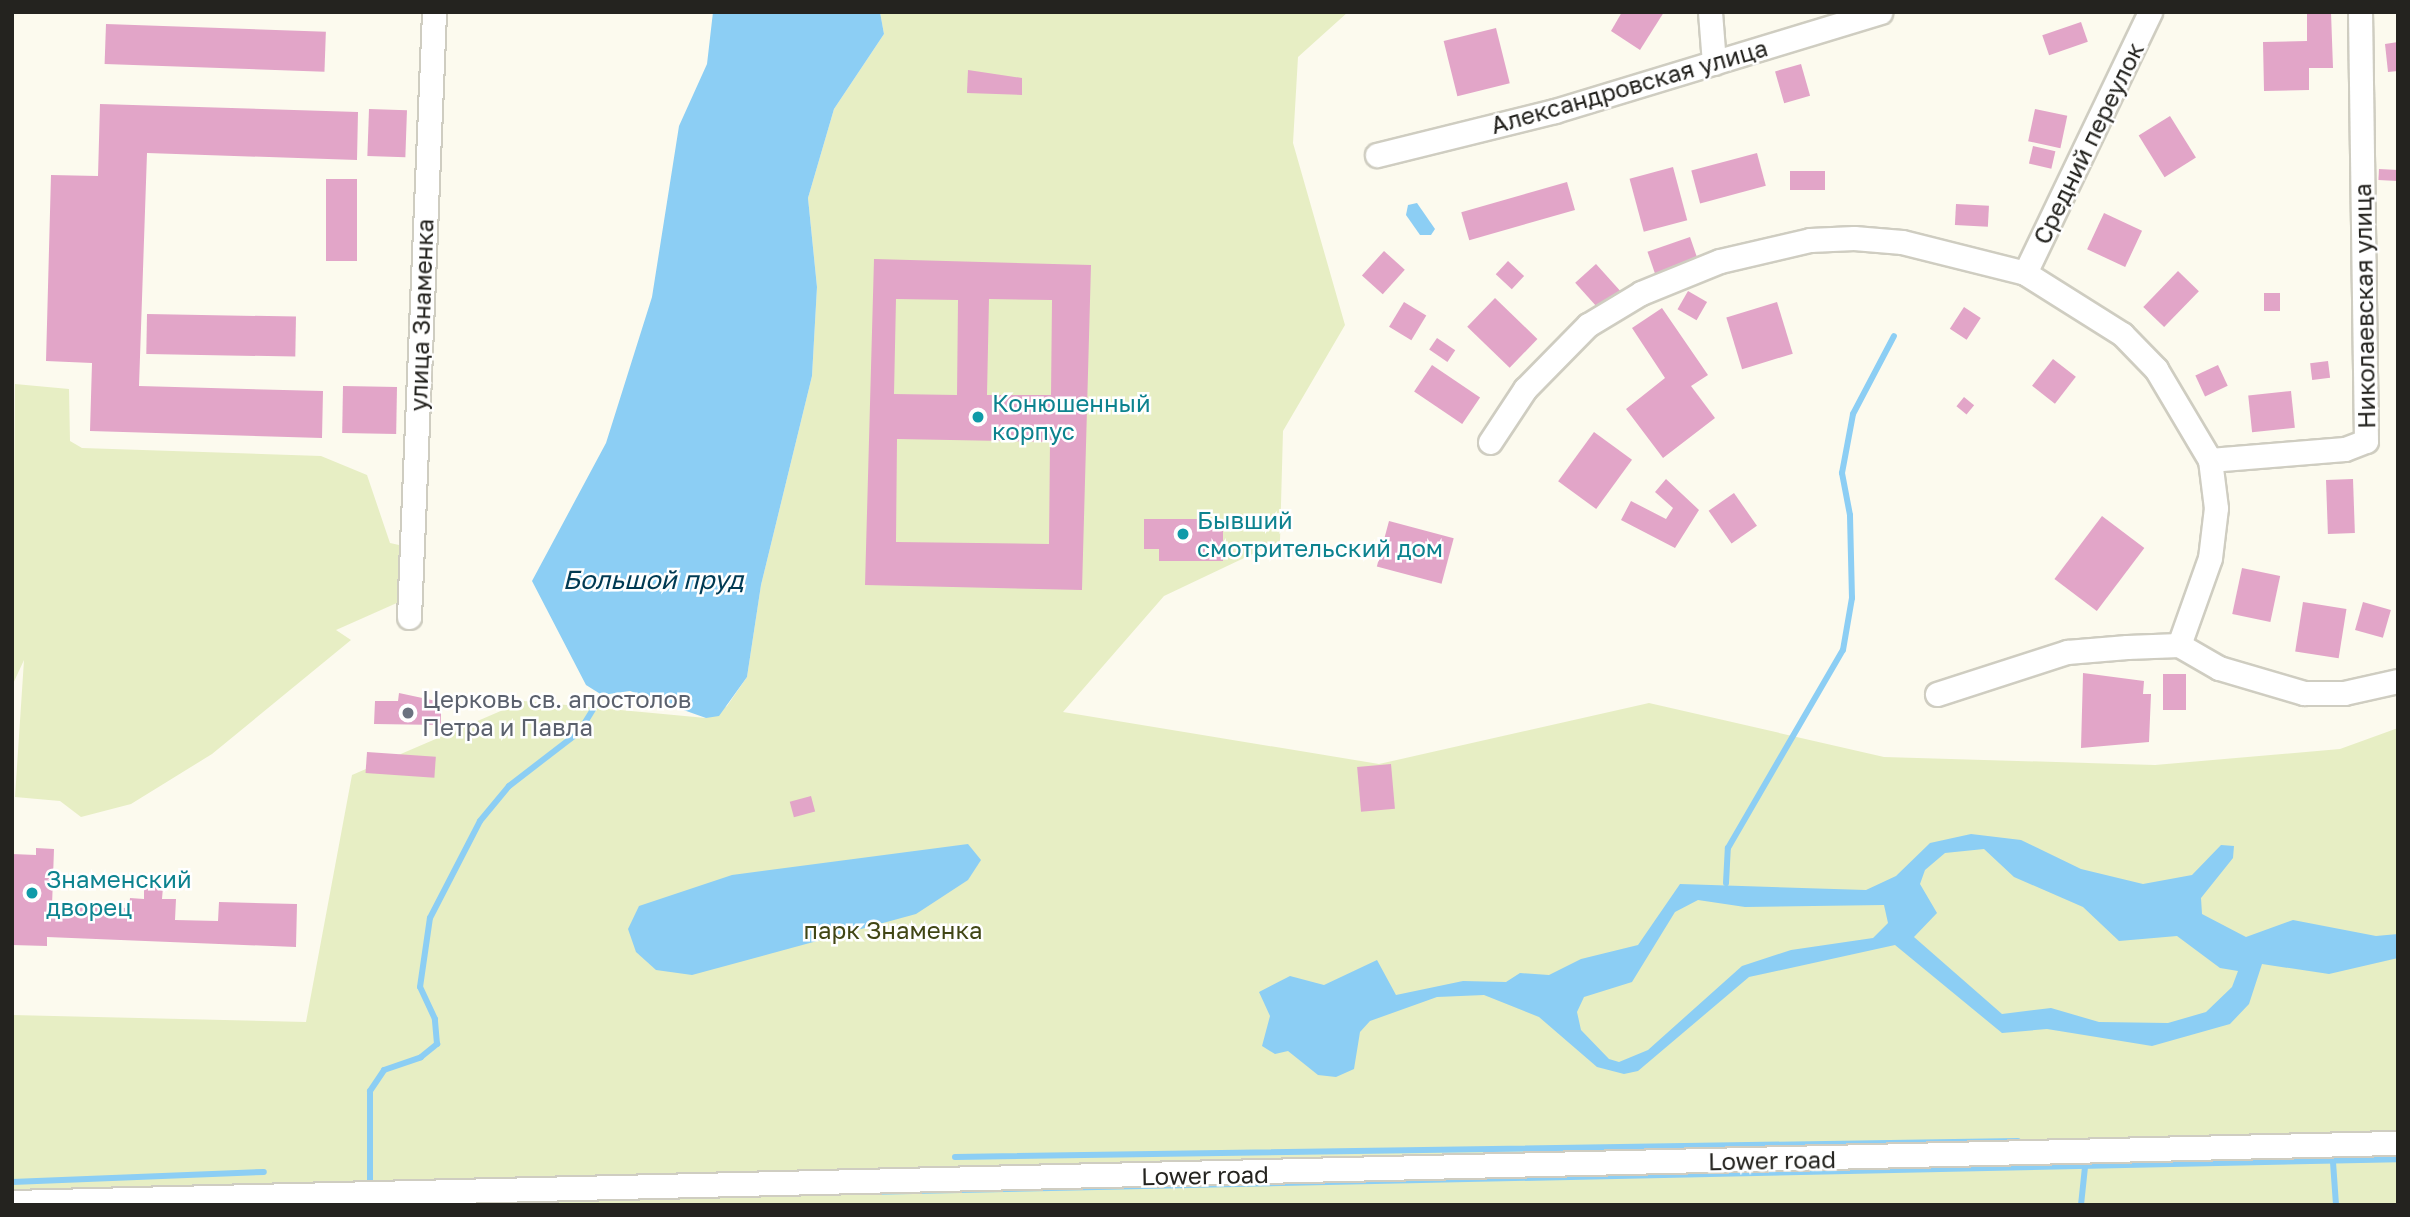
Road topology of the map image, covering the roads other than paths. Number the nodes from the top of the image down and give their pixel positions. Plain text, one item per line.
1 (433, 12) edge
2 (1710, 12) edge
3 (1881, 12) edge
4 (2150, 12) edge
5 (2360, 12) edge
6 (1714, 63) junction
7 (1377, 155) dead end
8 (2025, 273) junction
9 (1489, 442) dead end
10 (2210, 460) junction
11 (409, 617) dead end
12 (2179, 645) junction
13 (2398, 681) edge
14 (1937, 694) dead end
15 (2398, 1143) edge
16 (12, 1202) edge

1 - 11 street, улица Знаменка
2 - 6 street
3 - 6 street, Александровская улица
4 - 8 street, Средний переулок
5 - 10 street, Николаевская улица
6 - 7 street, Александровская улица
8 - 9 street
8 - 10 street
10 - 12 street
12 - 13 street
12 - 14 street
15 - 16 street, Lower road

